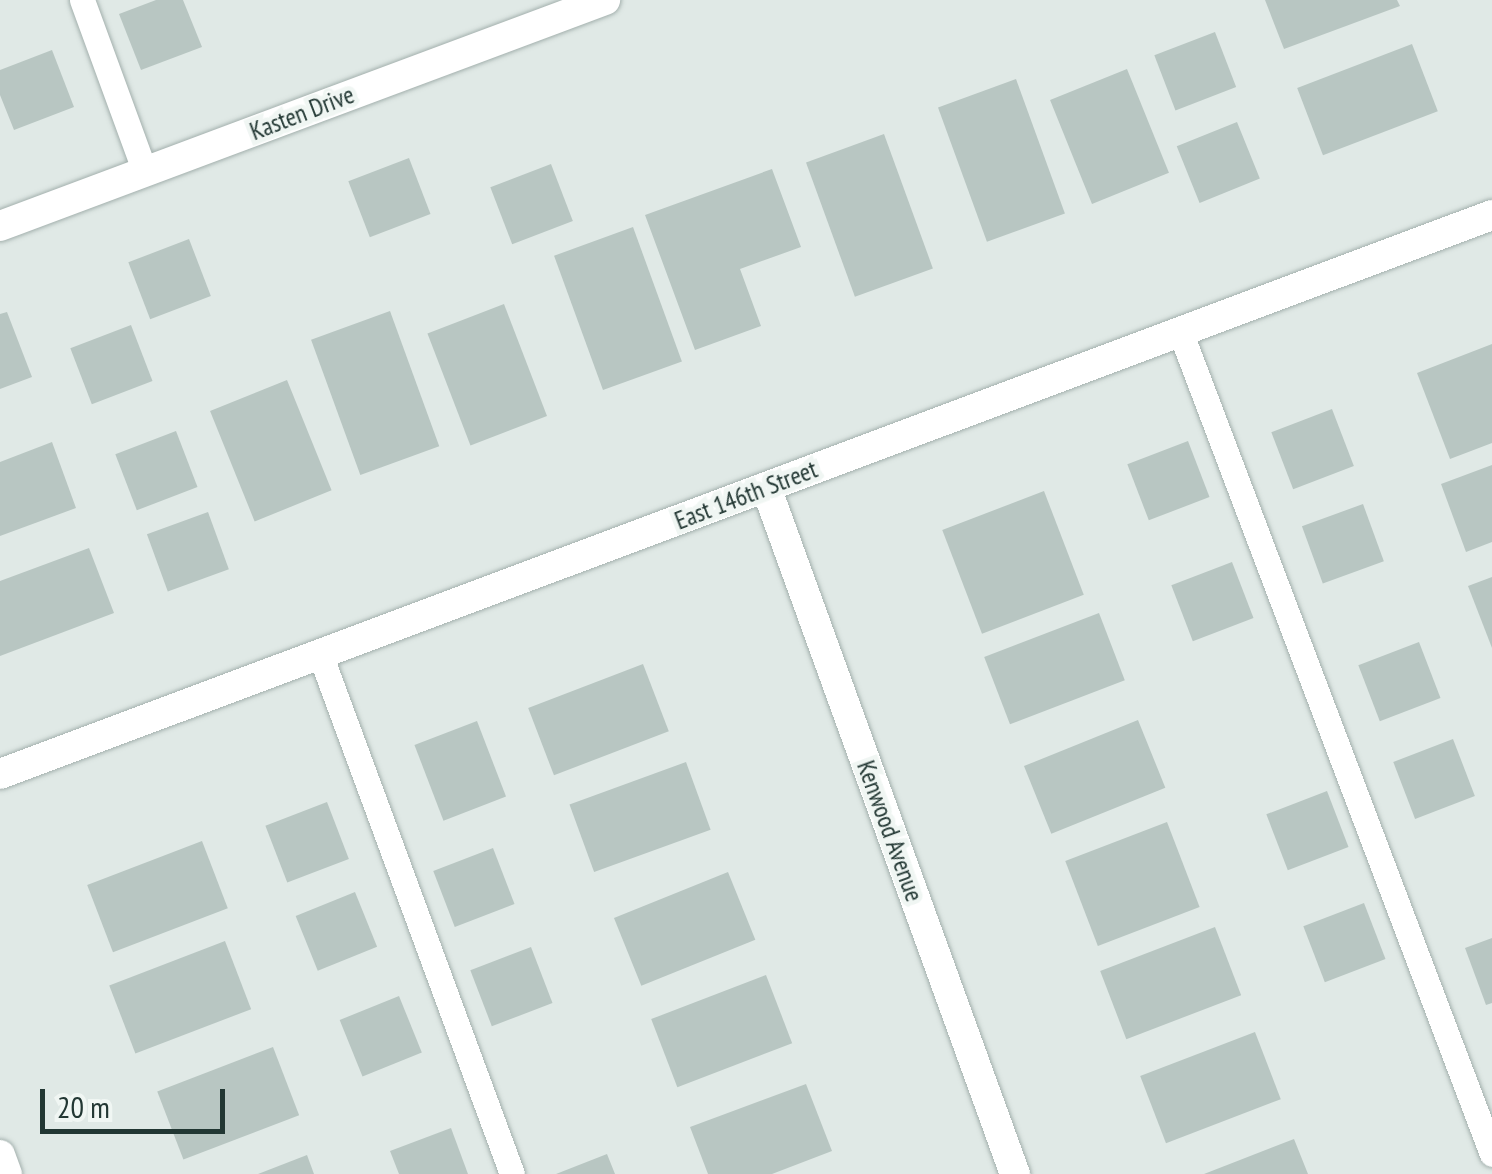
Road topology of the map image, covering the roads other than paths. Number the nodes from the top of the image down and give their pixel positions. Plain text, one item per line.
1 (82, 0) edge
2 (585, 4) edge
3 (145, 172) junction
4 (1492, 214) edge
5 (0, 226) edge
6 (1180, 331) junction
7 (766, 487) junction
8 (320, 654) junction
9 (0, 774) edge
10 (1492, 1154) edge
11 (0, 1155) edge
12 (7, 1174) edge
13 (512, 1174) edge
14 (1015, 1174) edge

1 - 3 lane
2 - 3 street, Kasten Drive
3 - 5 street, Kasten Drive
4 - 6 street, East 146th Street
6 - 7 street, East 146th Street
6 - 10 lane
7 - 8 street, East 146th Street
7 - 14 street, Kenwood Avenue
8 - 9 street, East 146th Street
8 - 13 lane
11 - 12 street

